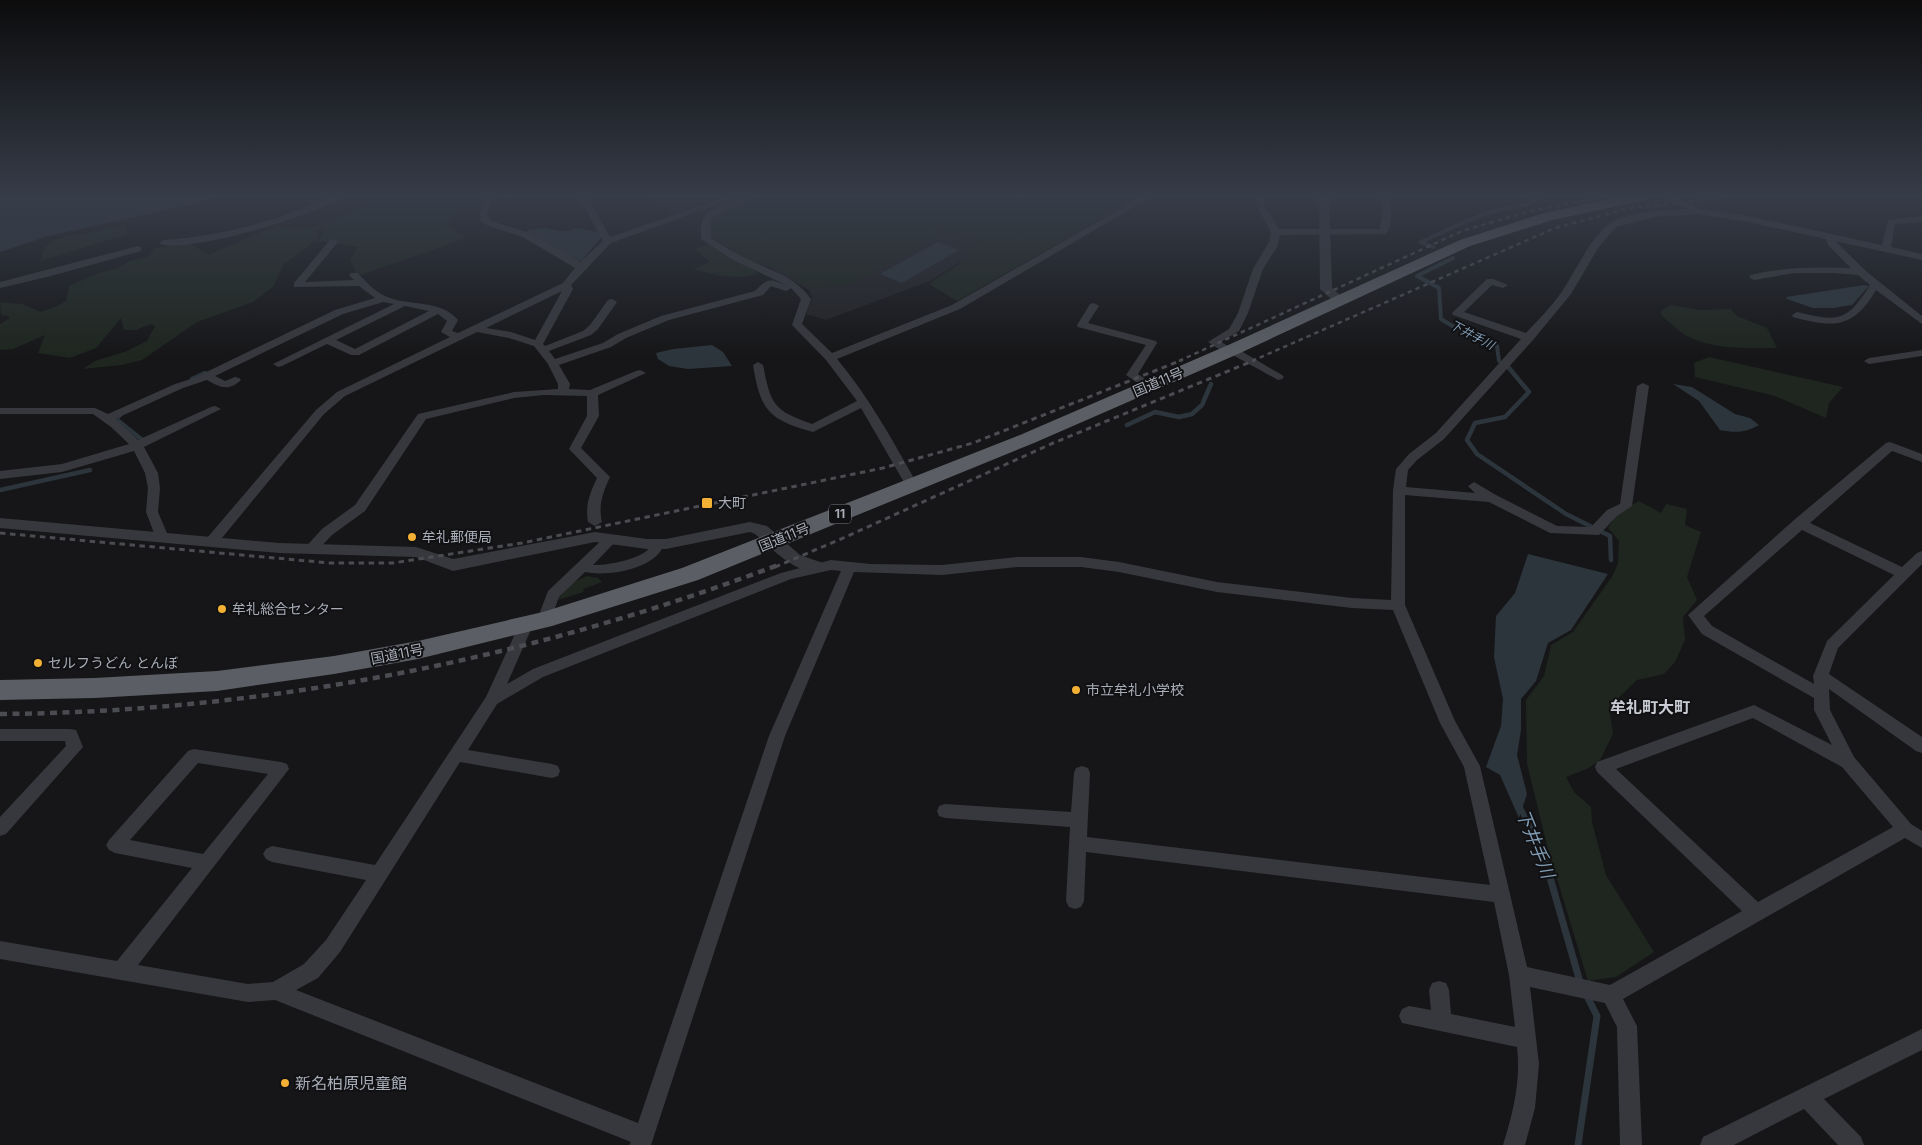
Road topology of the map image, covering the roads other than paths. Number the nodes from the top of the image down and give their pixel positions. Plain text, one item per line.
1 (133, 250) edge
2 (326, 250) edge
3 (552, 250) edge
4 (598, 250) edge
5 (725, 250) edge
6 (1053, 250) edge
7 (1270, 250) edge
8 (1325, 250) edge
9 (1444, 250) edge
10 (1592, 250) edge
11 (1838, 250) edge
12 (1892, 250) edge
13 (1922, 257) edge
14 (581, 267) junction
15 (1862, 272) junction
16 (354, 275) dead end
17 (1754, 278) dead end
18 (362, 283) junction
19 (1875, 284) junction
20 (0, 285) edge
21 (566, 285) junction
22 (1503, 285) dead end
23 (800, 288) junction
24 (383, 298) junction
25 (1341, 301) junction
26 (612, 302) dead end
27 (402, 304) junction
28 (1094, 306) dead end
29 (439, 310) junction
30 (1797, 315) dead end
31 (1922, 321) edge
32 (477, 329) junction
33 (459, 338) junction
34 (1528, 338) junction
35 (327, 340) junction
36 (540, 347) junction
37 (1230, 351) junction
38 (1922, 354) edge
39 (830, 358) junction
40 (1869, 361) dead end
41 (553, 363) junction
42 (278, 364) dead end
43 (758, 365) dead end
44 (640, 373) dead end
45 (207, 376) junction
46 (1278, 377) dead end
47 (235, 380) dead end
48 (1149, 386) junction
49 (1643, 386) dead end
50 (564, 392) junction
51 (592, 393) junction
52 (862, 402) junction
53 (215, 408) dead end
54 (0, 410) edge
55 (108, 418) junction
56 (138, 446) junction
57 (1922, 458) edge
58 (0, 475) edge
59 (910, 484) junction
60 (1474, 486) dead end
61 (1399, 490) junction
62 (1491, 498) junction
63 (0, 522) edge
64 (595, 522) dead end
65 (1799, 523) junction
66 (162, 538) junction
67 (611, 539) junction
68 (212, 541) junction
69 (775, 541) junction
70 (658, 544) junction
71 (310, 550) junction
72 (1922, 556) edge
73 (581, 567) junction
74 (818, 567) junction
75 (849, 567) junction
76 (1904, 574) junction
77 (1398, 605) junction
78 (535, 622) junction
79 (1821, 676) junction
80 (0, 690) edge
81 (1821, 696) junction
82 (492, 700) junction
83 (0, 735) edge
84 (1922, 746) edge
85 (456, 755) junction
86 (1848, 762) junction
87 (552, 771) dead end
88 (1082, 773) dead end
89 (945, 811) dead end
90 (1079, 820) junction
91 (0, 829) edge
92 (1905, 829) junction
93 (1922, 840) edge
94 (1078, 843) junction
95 (272, 854) dead end
96 (206, 862) junction
97 (379, 874) junction
98 (1501, 895) junction
99 (1074, 901) dead end
100 (1757, 912) junction
101 (0, 951) edge
102 (121, 971) junction
103 (1519, 975) junction
104 (1439, 990) dead end
105 (275, 991) junction
106 (1606, 994) junction
107 (1408, 1016) dead end
108 (1442, 1022) junction
109 (1527, 1039) junction
110 (1922, 1039) edge
111 (1807, 1097) junction
112 (641, 1141) edge
113 (1514, 1145) edge
114 (1630, 1145) edge
115 (1712, 1145) edge
116 (1853, 1145) edge

1 - 20 street
2 - 18 street
3 - 14 street
4 - 14 street
5 - 23 street
6 - 39 street
7 - 37 street
8 - 25 street
9 - 25 highway, 国道11号 / 11
10 - 34 street
11 - 15 street
12 - 13 street
14 - 21 street
15 - 17 street
15 - 19 street
16 - 18 street
18 - 24 street
19 - 30 street
19 - 31 street
21 - 32 street
21 - 36 street
22 - 34 street
23 - 39 street
23 - 41 street
24 - 27 street
24 - 45 street
25 - 37 highway, 国道11号 / 11
26 - 36 street
27 - 29 street
27 - 35 street
28 - 48 street
29 - 33 street
29 - 35 street
32 - 33 street
32 - 36 street
33 - 68 street
34 - 61 street
35 - 42 street
36 - 41 street
37 - 46 street
37 - 48 highway, 国道11号 / 11
38 - 40 street
39 - 52 street
41 - 50 street
43 - 52 street
44 - 51 street
45 - 47 street
45 - 55 street
48 - 59 highway, 国道11号 / 11
49 - 62 street
50 - 51 street
50 - 71 street
51 - 64 street
52 - 59 street
53 - 56 street
54 - 55 street
55 - 56 street
56 - 58 street
56 - 66 street
57 - 65 street
59 - 69 highway, 国道11号 / 11
60 - 62 street
61 - 62 street
61 - 77 street
63 - 66 street
65 - 76 street
65 - 81 street
66 - 68 street
67 - 70 street
67 - 71 street
67 - 73 street
68 - 71 street
69 - 70 street
69 - 74 street
69 - 78 highway, 国道11号 / 11
70 - 73 street
72 - 76 street
73 - 78 street
74 - 75 street
74 - 82 street
75 - 77 street
75 - 112 street
76 - 79 street
77 - 98 street
78 - 80 highway, 国道11号 / 11
78 - 82 street
79 - 81 street
79 - 84 street
81 - 86 street
82 - 85 street
83 - 91 street
85 - 87 street
85 - 97 street
86 - 92 street
86 - 100 street
88 - 90 street
89 - 90 street
90 - 94 street
92 - 93 street
92 - 100 street
94 - 98 street
94 - 99 street
95 - 97 street
96 - 96 street
96 - 102 street
97 - 105 street
98 - 103 street
100 - 106 street
101 - 102 street
102 - 105 street
103 - 106 street
103 - 109 street
104 - 108 street
105 - 112 street
106 - 114 street
107 - 108 street
108 - 109 street
109 - 113 street
110 - 111 street
111 - 115 street
111 - 116 street

